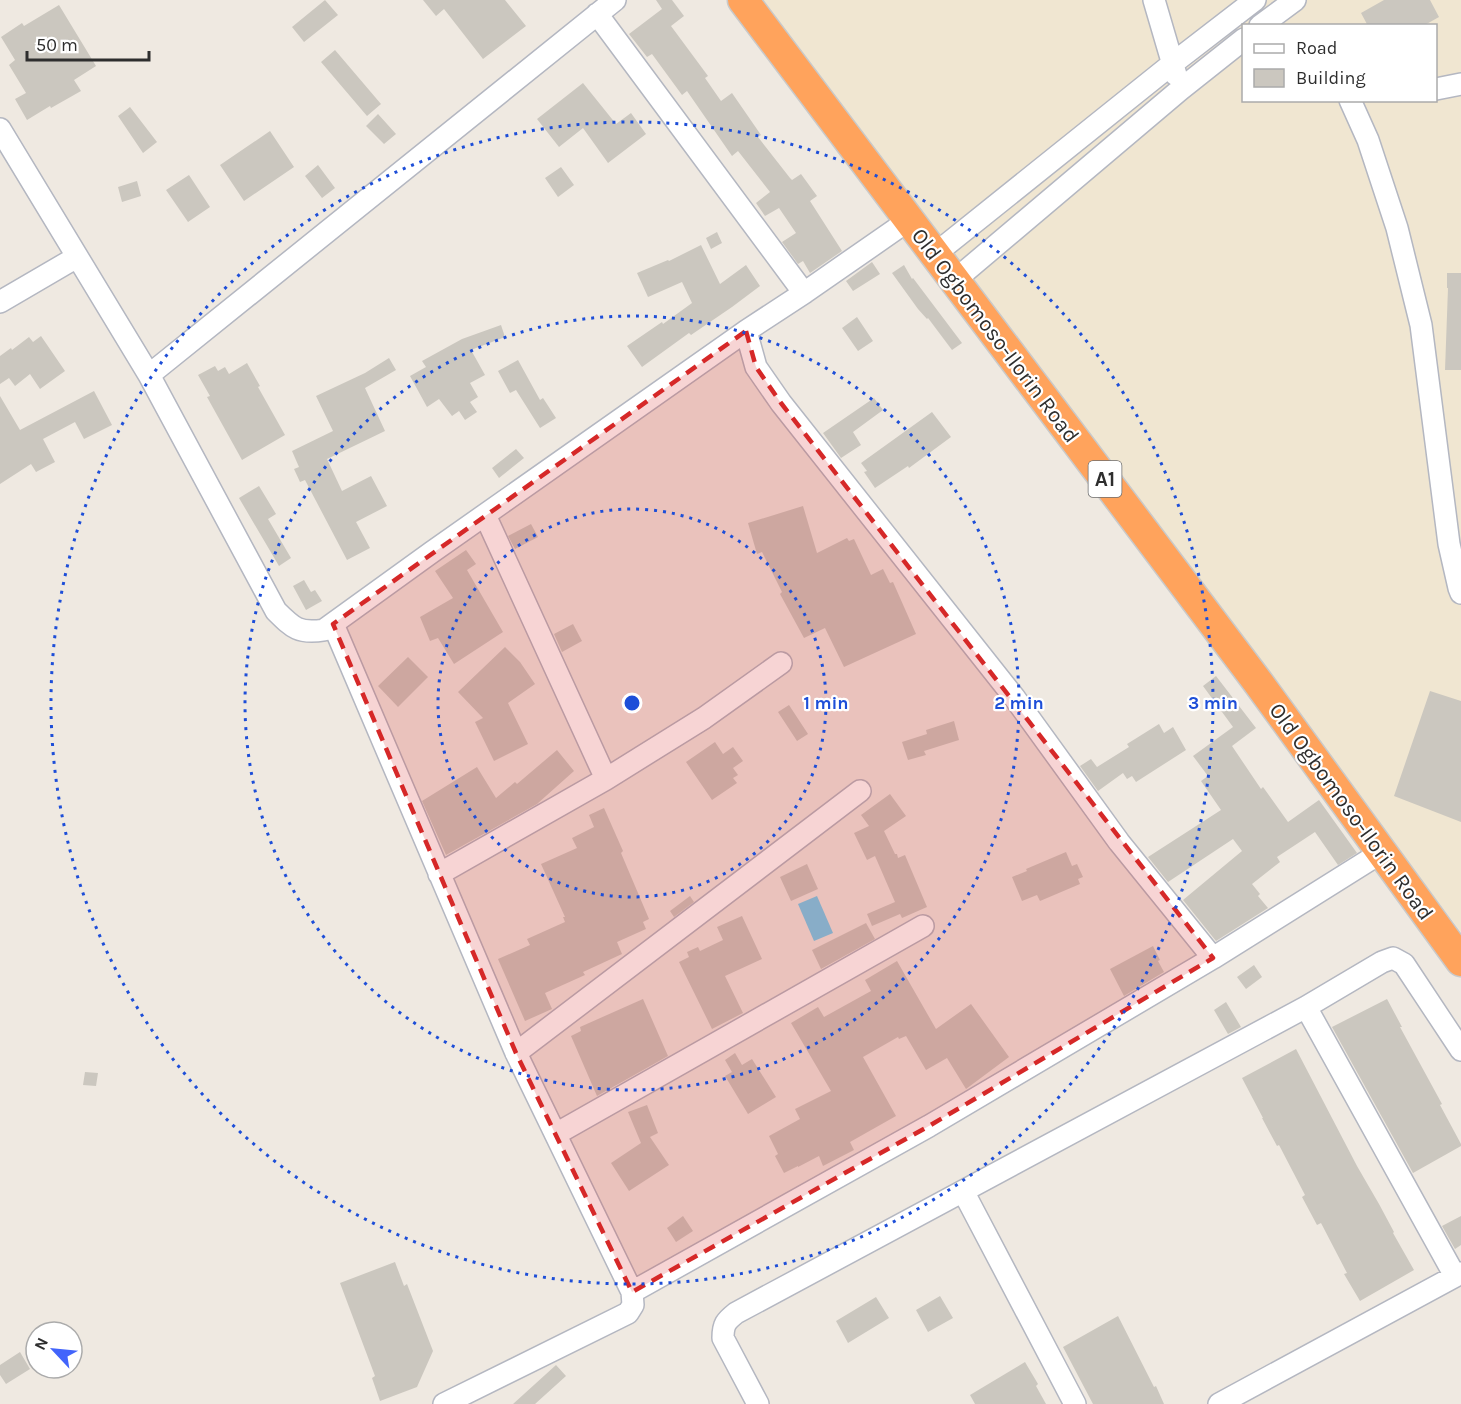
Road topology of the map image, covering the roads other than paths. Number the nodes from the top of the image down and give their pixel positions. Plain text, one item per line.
1 (615, 0) edge
2 (743, 0) edge
3 (1154, 0) edge
4 (1254, 0) edge
5 (1295, 0) edge
6 (597, 14) junction
7 (1268, 23) edge
8 (1242, 41) edge
9 (1172, 64) junction
10 (1461, 84) edge
11 (1181, 89) junction
12 (1437, 89) edge
13 (1351, 102) edge
14 (0, 129) edge
15 (909, 220) junction
16 (935, 254) junction
17 (77, 257) junction
18 (955, 280) junction
19 (804, 293) junction
20 (0, 302) edge
21 (746, 331) junction
22 (149, 375) junction
23 (485, 515) junction
24 (1461, 593) edge
25 (333, 624) junction
26 (782, 663) dead end
27 (606, 779) junction
28 (860, 791) dead end
29 (1382, 852) junction
30 (439, 874) junction
31 (923, 927) dead end
32 (1213, 958) junction
33 (1461, 961) edge
34 (1306, 1007) junction
35 (1461, 1050) edge
36 (516, 1053) junction
37 (556, 1134) junction
38 (963, 1191) junction
39 (1458, 1274) edge
40 (632, 1292) junction
41 (444, 1404) edge
42 (758, 1404) edge
43 (1075, 1404) edge
44 (1219, 1404) edge

1 - 6 street
2 - 15 highway, Old Ogbomoso-Ilorin Road / A1
3 - 9 street
4 - 7 street
4 - 9 street
5 - 7 street
6 - 19 street
6 - 22 street
8 - 11 street
9 - 11 street
9 - 16 street
10 - 12 street
11 - 18 street
13 - 24 street
14 - 17 street
15 - 16 highway, Old Ogbomoso-Ilorin Road / A1
15 - 19 street
16 - 18 highway, Old Ogbomoso-Ilorin Road / A1
17 - 20 street
17 - 22 street
18 - 29 highway, Old Ogbomoso-Ilorin Road / A1
19 - 21 street
21 - 23 street
21 - 32 street
22 - 25 street
23 - 25 street
23 - 27 street
25 - 30 street
26 - 27 street
27 - 30 street
28 - 36 street
29 - 32 street
29 - 33 highway, Old Ogbomoso-Ilorin Road / A1
30 - 36 street
31 - 37 street
32 - 40 street
34 - 35 street
34 - 38 street
34 - 39 street
36 - 37 street
37 - 40 street
38 - 42 street
38 - 43 street
39 - 44 street
40 - 41 street

